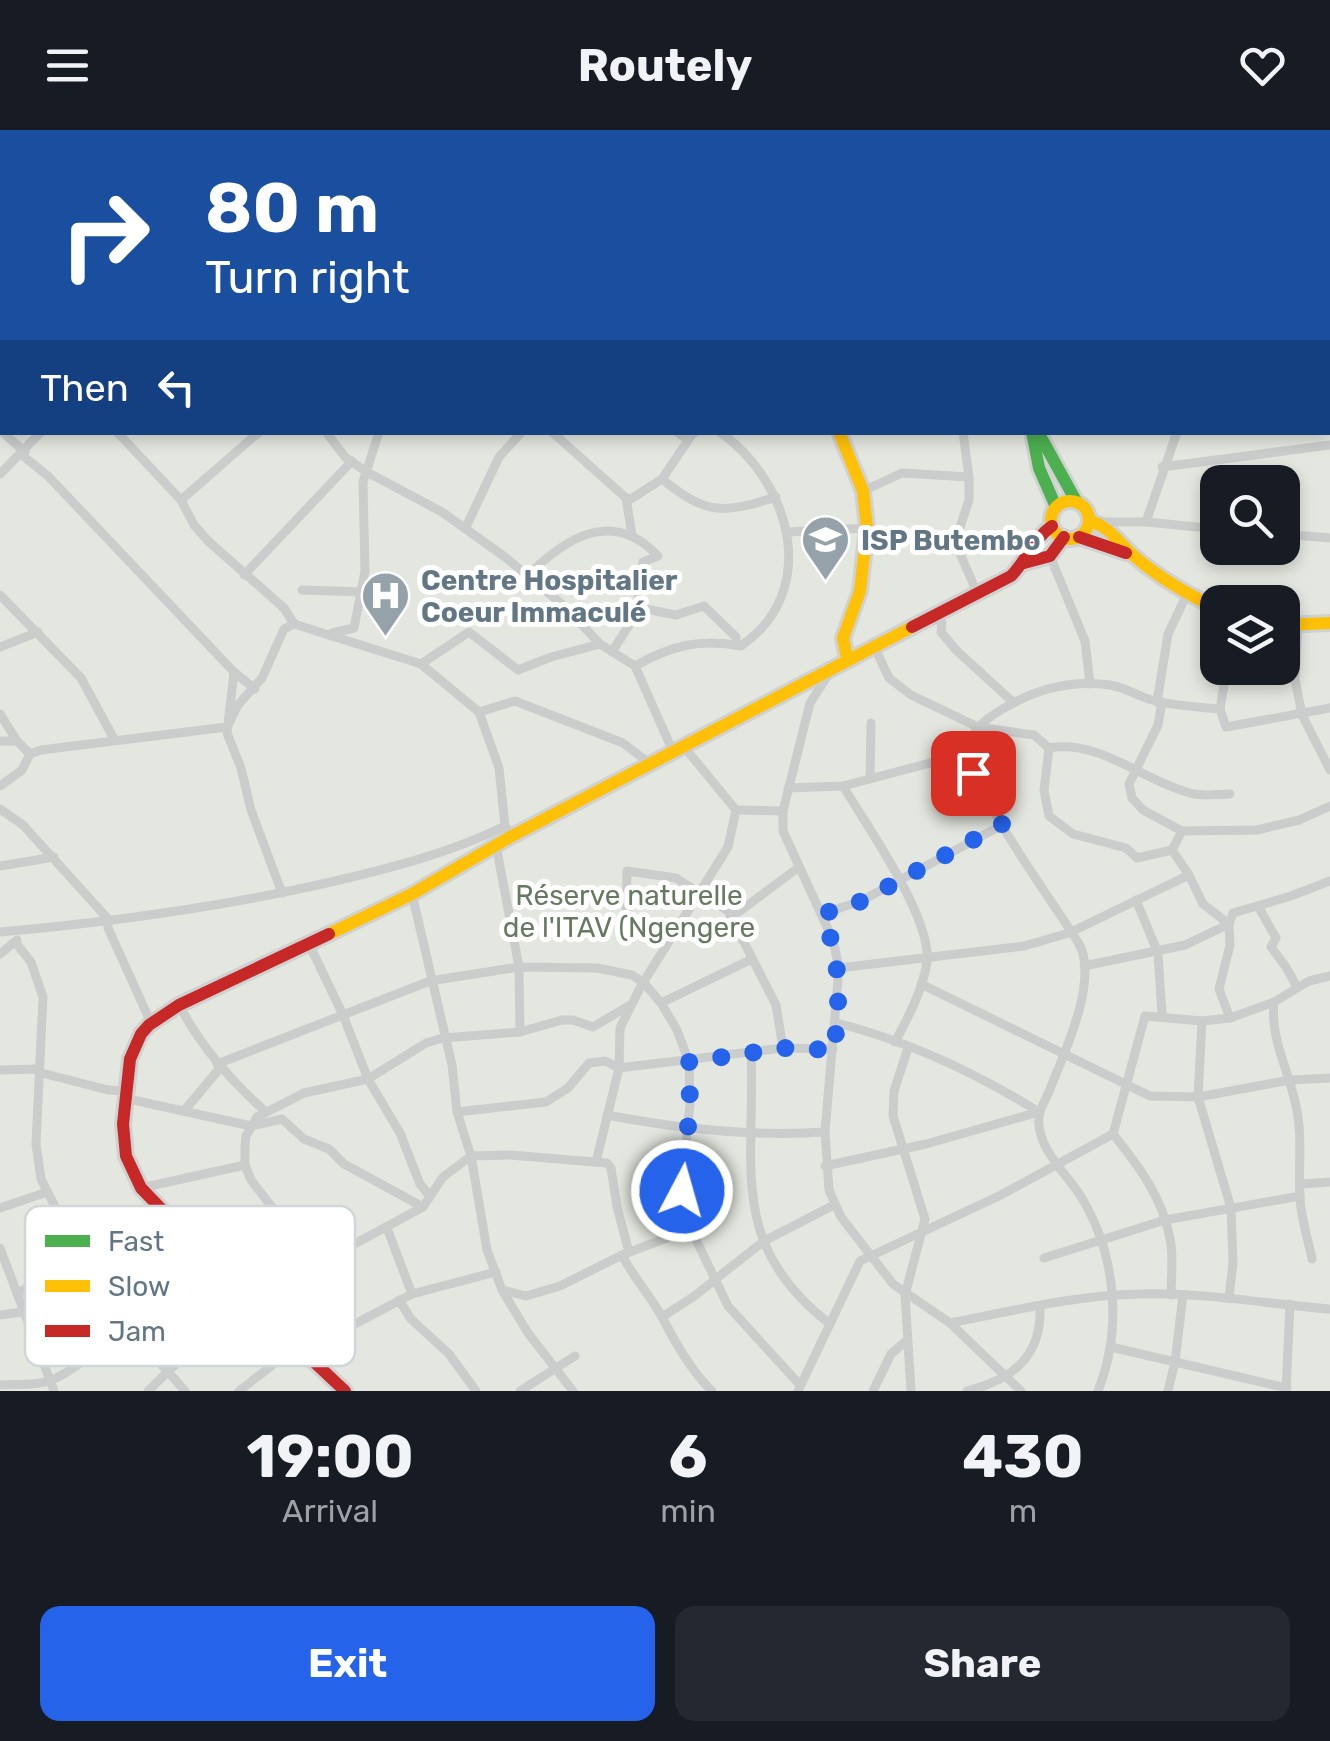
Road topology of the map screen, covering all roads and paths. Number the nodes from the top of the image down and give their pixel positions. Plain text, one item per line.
1 (5, 435) edge
2 (39, 435) edge
3 (121, 435) edge
4 (253, 435) edge
5 (329, 435) edge
6 (378, 435) edge
7 (519, 435) edge
8 (555, 435) edge
9 (692, 435) edge
10 (723, 435) edge
11 (840, 435) edge
12 (963, 435) edge
13 (1035, 435) edge
14 (1037, 435) edge
15 (1176, 435) edge
16 (1330, 445) edge
17 (23, 454) junction
18 (352, 461) junction
19 (1162, 467) junction
20 (366, 471) junction
21 (0, 474) edge
22 (970, 477) junction
23 (662, 479) junction
24 (863, 491) junction
25 (776, 497) junction
26 (626, 498) junction
27 (181, 500) junction
28 (1076, 501) junction
29 (1056, 507) junction
30 (1094, 522) junction
31 (1146, 522) junction
32 (1052, 526) junction
33 (1200, 527) edge
34 (867, 528) junction
35 (465, 529) junction
36 (786, 532) junction
37 (632, 534) junction
38 (1300, 536) edge
39 (1080, 537) junction
40 (1064, 538) junction
41 (1330, 538) edge
42 (1050, 556) junction
43 (1134, 556) junction
44 (1024, 563) junction
45 (528, 574) junction
46 (244, 575) junction
47 (302, 590) dead end
48 (362, 592) junction
49 (1187, 594) junction
50 (0, 595) edge
51 (978, 595) junction
52 (1200, 600) edge
53 (640, 608) junction
54 (932, 616) junction
55 (1330, 623) edge
56 (294, 624) junction
57 (1300, 626) edge
58 (38, 632) junction
59 (326, 634) junction
60 (600, 644) junction
61 (873, 644) junction
62 (736, 645) junction
63 (0, 647) edge
64 (612, 652) junction
65 (847, 658) junction
66 (421, 664) junction
67 (635, 666) junction
68 (833, 667) junction
69 (234, 672) junction
70 (1090, 684) junction
71 (1224, 685) edge
72 (1297, 685) edge
73 (255, 689) junction
74 (1014, 702) junction
75 (1160, 702) junction
76 (1330, 708) edge
77 (1220, 709) junction
78 (479, 712) junction
79 (0, 714) edge
80 (1302, 715) junction
81 (871, 723) dead end
82 (978, 726) junction
83 (228, 727) junction
84 (114, 739) junction
85 (0, 740) edge
86 (17, 741) junction
87 (1049, 748) junction
88 (679, 751) junction
89 (968, 753) junction
90 (30, 754) junction
91 (652, 765) junction
92 (1136, 768) junction
93 (1330, 770) edge
94 (870, 778) junction
95 (0, 786) edge
96 (843, 786) junction
97 (788, 788) junction
98 (1230, 794) dead end
99 (1330, 806) edge
100 (0, 809) edge
101 (736, 810) junction
102 (783, 811) junction
103 (1002, 824) junction
104 (508, 831) junction
105 (1182, 831) junction
106 (496, 845) junction
107 (1172, 850) junction
108 (54, 857) junction
109 (0, 866) edge
110 (798, 868) junction
111 (1189, 875) junction
112 (900, 881) junction
113 (1330, 881) edge
114 (702, 892) junction
115 (282, 893) junction
116 (412, 894) junction
117 (1136, 900) junction
118 (1258, 906) junction
119 (822, 914) junction
120 (732, 917) junction
121 (108, 919) junction
122 (1229, 924) junction
123 (626, 926) dead end
124 (25, 930) junction
125 (0, 932) edge
126 (1069, 933) junction
127 (16, 942) junction
128 (309, 944) junction
129 (1158, 952) junction
130 (0, 954) edge
131 (752, 959) junction
132 (927, 960) junction
133 (1084, 966) junction
134 (519, 967) junction
135 (839, 968) junction
136 (1330, 976) edge
137 (430, 982) junction
138 (644, 983) junction
139 (920, 984) junction
140 (1297, 988) junction
141 (1274, 1002) junction
142 (661, 1003) junction
143 (179, 1005) junction
144 (630, 1005) junction
145 (343, 1015) junction
146 (1162, 1015) junction
147 (1230, 1018) junction
148 (1202, 1021) junction
149 (151, 1023) junction
150 (837, 1023) junction
151 (520, 1032) junction
152 (443, 1038) junction
153 (896, 1042) junction
154 (783, 1048) junction
155 (908, 1048) junction
156 (834, 1050) junction
157 (751, 1051) junction
158 (1062, 1055) junction
159 (689, 1062) junction
160 (219, 1066) junction
161 (620, 1068) junction
162 (0, 1070) edge
163 (38, 1070) junction
164 (1330, 1078) edge
165 (368, 1080) junction
166 (1290, 1080) junction
167 (1128, 1088) junction
168 (125, 1094) junction
169 (1198, 1097) junction
170 (184, 1111) junction
171 (266, 1112) junction
172 (457, 1112) junction
173 (1039, 1112) junction
174 (607, 1116) junction
175 (250, 1126) junction
176 (688, 1130) junction
177 (825, 1132) junction
178 (749, 1133) junction
179 (1113, 1134) junction
180 (901, 1150) junction
181 (472, 1156) junction
182 (596, 1162) junction
183 (245, 1164) junction
184 (1057, 1164) junction
185 (826, 1166) junction
186 (1330, 1182) edge
187 (1302, 1184) junction
188 (141, 1188) junction
189 (47, 1192) junction
190 (430, 1196) junction
191 (1300, 1196) junction
192 (834, 1205) junction
193 (54, 1206) edge
194 (155, 1206) edge
195 (271, 1206) edge
196 (0, 1208) edge
197 (423, 1208) junction
198 (1231, 1208) junction
199 (1165, 1220) junction
200 (387, 1228) junction
201 (690, 1228) junction
202 (919, 1235) junction
203 (1102, 1238) junction
204 (764, 1240) junction
205 (355, 1245) edge
206 (0, 1248) edge
207 (626, 1253) junction
208 (868, 1255) junction
209 (1044, 1258) dead end
210 (1312, 1259) dead end
211 (496, 1272) junction
212 (715, 1277) junction
213 (25, 1289) edge
214 (502, 1290) junction
215 (17, 1294) junction
216 (412, 1294) junction
217 (905, 1295) junction
218 (1171, 1295) junction
219 (1112, 1296) junction
220 (1183, 1296) junction
221 (1229, 1297) junction
222 (399, 1300) junction
223 (1290, 1304) junction
224 (1040, 1306) junction
225 (1330, 1309) edge
226 (23, 1312) junction
227 (0, 1315) edge
228 (25, 1317) edge
229 (662, 1317) junction
230 (950, 1323) junction
231 (355, 1324) edge
232 (830, 1324) junction
233 (906, 1341) junction
234 (1111, 1347) junction
235 (574, 1356) dead end
236 (1176, 1362) junction
237 (76, 1366) edge
238 (163, 1366) edge
239 (175, 1366) edge
240 (277, 1366) edge
241 (319, 1366) edge
242 (558, 1369) junction
243 (169, 1372) junction
244 (1006, 1378) junction
245 (0, 1385) edge
246 (52, 1386) edge
247 (799, 1388) edge
248 (705, 1389) edge
249 (974, 1390) edge
250 (1287, 1390) edge
251 (148, 1391) edge
252 (184, 1391) edge
253 (239, 1391) edge
254 (342, 1391) edge
255 (476, 1391) edge
256 (520, 1391) edge
257 (574, 1391) edge
258 (873, 1391) edge
259 (911, 1391) edge
260 (1021, 1391) edge
261 (1098, 1391) edge
262 (1168, 1391) edge

1 - 17 street
2 - 17 street
3 - 27 street
4 - 27 street
5 - 18 street
6 - 20 street
7 - 35 street
8 - 26 street
9 - 23 street
10 - 25 street
11 - 24 main road
12 - 22 street
13 - 29 main road
14 - 28 main road
15 - 19 street
16 - 19 street
17 - 21 street
17 - 69 street
18 - 20 street
18 - 46 street
19 - 31 street
20 - 35 street
20 - 48 street
22 - 24 street
22 - 51 street
23 - 25 street
23 - 26 street
24 - 34 main road
25 - 36 street
26 - 37 street
27 - 46 street
28 - 29 main road
28 - 30 main road
29 - 32 main road
30 - 31 street
30 - 39 main road
30 - 43 main road
31 - 33 street
32 - 40 main road
32 - 44 main road
34 - 36 street
34 - 65 main road
35 - 45 street
36 - 62 street
37 - 45 street
37 - 53 street
38 - 41 street
39 - 40 main road
39 - 43 main road
40 - 42 main road
42 - 44 main road
42 - 70 street
43 - 49 main road
44 - 51 main road
45 - 60 street
46 - 56 street
47 - 48 street
48 - 59 street
49 - 52 main road
49 - 75 street
50 - 58 street
51 - 54 main road
53 - 62 street
53 - 64 street
54 - 61 main road
54 - 74 street
55 - 57 main road
56 - 59 street
56 - 73 street
58 - 63 street
58 - 84 street
59 - 66 street
60 - 64 street
60 - 66 street
61 - 65 main road
61 - 82 street
62 - 67 street
64 - 67 street
65 - 68 main road
66 - 78 street
67 - 88 street
68 - 88 main road
68 - 97 street
69 - 73 street
69 - 83 street
70 - 74 street
70 - 75 street
71 - 77 street
72 - 80 street
73 - 83 street
74 - 82 street
75 - 77 street
75 - 92 street
76 - 80 street
77 - 80 street
78 - 91 street
78 - 104 street
79 - 86 street
80 - 93 street
81 - 94 street
82 - 87 street
82 - 89 street
83 - 84 street
83 - 115 street
84 - 90 street
85 - 86 street
86 - 90 street
87 - 92 street
87 - 107 street
88 - 91 main road
88 - 101 street
89 - 94 street
89 - 103 street
90 - 95 street
91 - 104 main road
92 - 98 street
92 - 105 street
94 - 96 street
96 - 97 street
96 - 112 street
97 - 102 street
99 - 105 street
100 - 108 street
101 - 102 street
101 - 114 street
102 - 110 street
103 - 112 street
103 - 126 street
104 - 106 main road
104 - 115 street
105 - 107 street
106 - 116 main road
106 - 134 street
107 - 111 street
108 - 109 street
108 - 121 street
110 - 119 street
110 - 120 street
111 - 117 street
111 - 122 street
112 - 119 street
112 - 132 street
113 - 118 street
114 - 120 street
114 - 123 street
114 - 138 street
115 - 121 street
116 - 128 main road
116 - 137 street
117 - 126 street
117 - 129 street
118 - 122 street
118 - 140 street
119 - 135 street
120 - 131 street
121 - 124 street
121 - 149 street
122 - 129 street
122 - 147 street
124 - 125 street
124 - 127 street
126 - 132 street
126 - 133 street
127 - 130 street
127 - 163 street
128 - 143 main road
128 - 145 street
129 - 133 street
129 - 146 street
131 - 142 street
131 - 154 street
132 - 135 street
132 - 139 street
133 - 158 street
134 - 137 street
134 - 138 street
134 - 151 street
135 - 150 street
136 - 140 street
137 - 145 street
137 - 152 street
138 - 142 street
138 - 144 street
139 - 153 street
139 - 158 street
140 - 141 street
141 - 147 street
141 - 166 street
142 - 159 street
143 - 149 main road
143 - 160 street
144 - 151 street
144 - 161 street
145 - 160 street
145 - 165 street
146 - 148 street
146 - 167 street
147 - 148 street
148 - 169 street
149 - 168 main road
150 - 153 street
150 - 156 street
151 - 152 street
152 - 165 street
152 - 172 street
153 - 155 street
154 - 156 street
154 - 157 street
155 - 173 street
155 - 180 street
156 - 177 street
157 - 159 street
157 - 178 street
158 - 167 street
158 - 173 street
159 - 161 street
159 - 176 street
160 - 170 street
160 - 171 street
161 - 172 street
161 - 174 street
162 - 163 street
163 - 168 street
163 - 189 street
164 - 166 street
165 - 171 street
165 - 190 street
166 - 169 street
166 - 187 street
167 - 169 street
167 - 179 street
168 - 170 street
168 - 188 main road
169 - 198 street
170 - 175 street
171 - 175 street
172 - 181 street
173 - 180 street
173 - 184 street
174 - 176 street
174 - 182 street
175 - 183 street
175 - 197 street
176 - 178 street
176 - 201 street
177 - 178 street
177 - 185 street
178 - 204 street
179 - 184 street
179 - 199 street
180 - 185 street
180 - 202 street
181 - 182 street
181 - 190 street
181 - 211 street
182 - 207 street
183 - 188 street
183 - 195 street
184 - 202 street
184 - 203 street
185 - 192 street
186 - 187 street
187 - 191 street
188 - 194 main road
189 - 193 street
189 - 196 street
190 - 197 street
191 - 198 street
191 - 210 street
192 - 204 street
192 - 208 street
197 - 200 street
198 - 199 street
198 - 221 street
199 - 203 street
199 - 218 street
200 - 205 street
200 - 216 street
201 - 207 street
201 - 212 street
202 - 208 street
202 - 217 street
203 - 209 street
203 - 219 street
204 - 212 street
204 - 232 street
206 - 215 street
207 - 214 street
207 - 229 street
208 - 217 street
208 - 232 street
211 - 214 street
211 - 216 street
212 - 229 street
212 - 247 street
213 - 215 street
214 - 242 street
215 - 226 street
216 - 222 street
217 - 230 street
217 - 233 street
218 - 219 street
218 - 220 street
219 - 224 street
219 - 234 street
220 - 221 street
220 - 236 street
221 - 223 street
222 - 231 street
222 - 255 street
223 - 225 street
223 - 250 street
224 - 230 street
224 - 244 street
226 - 227 street
226 - 228 street
229 - 248 street
230 - 244 street
232 - 247 street
233 - 258 street
233 - 259 street
234 - 236 street
234 - 261 street
235 - 242 street
236 - 250 street
236 - 262 street
237 - 246 street
238 - 243 street
239 - 243 street
240 - 253 street
241 - 254 main road
242 - 256 street
242 - 257 street
243 - 251 street
243 - 252 street
244 - 249 street
244 - 260 street
245 - 246 street

